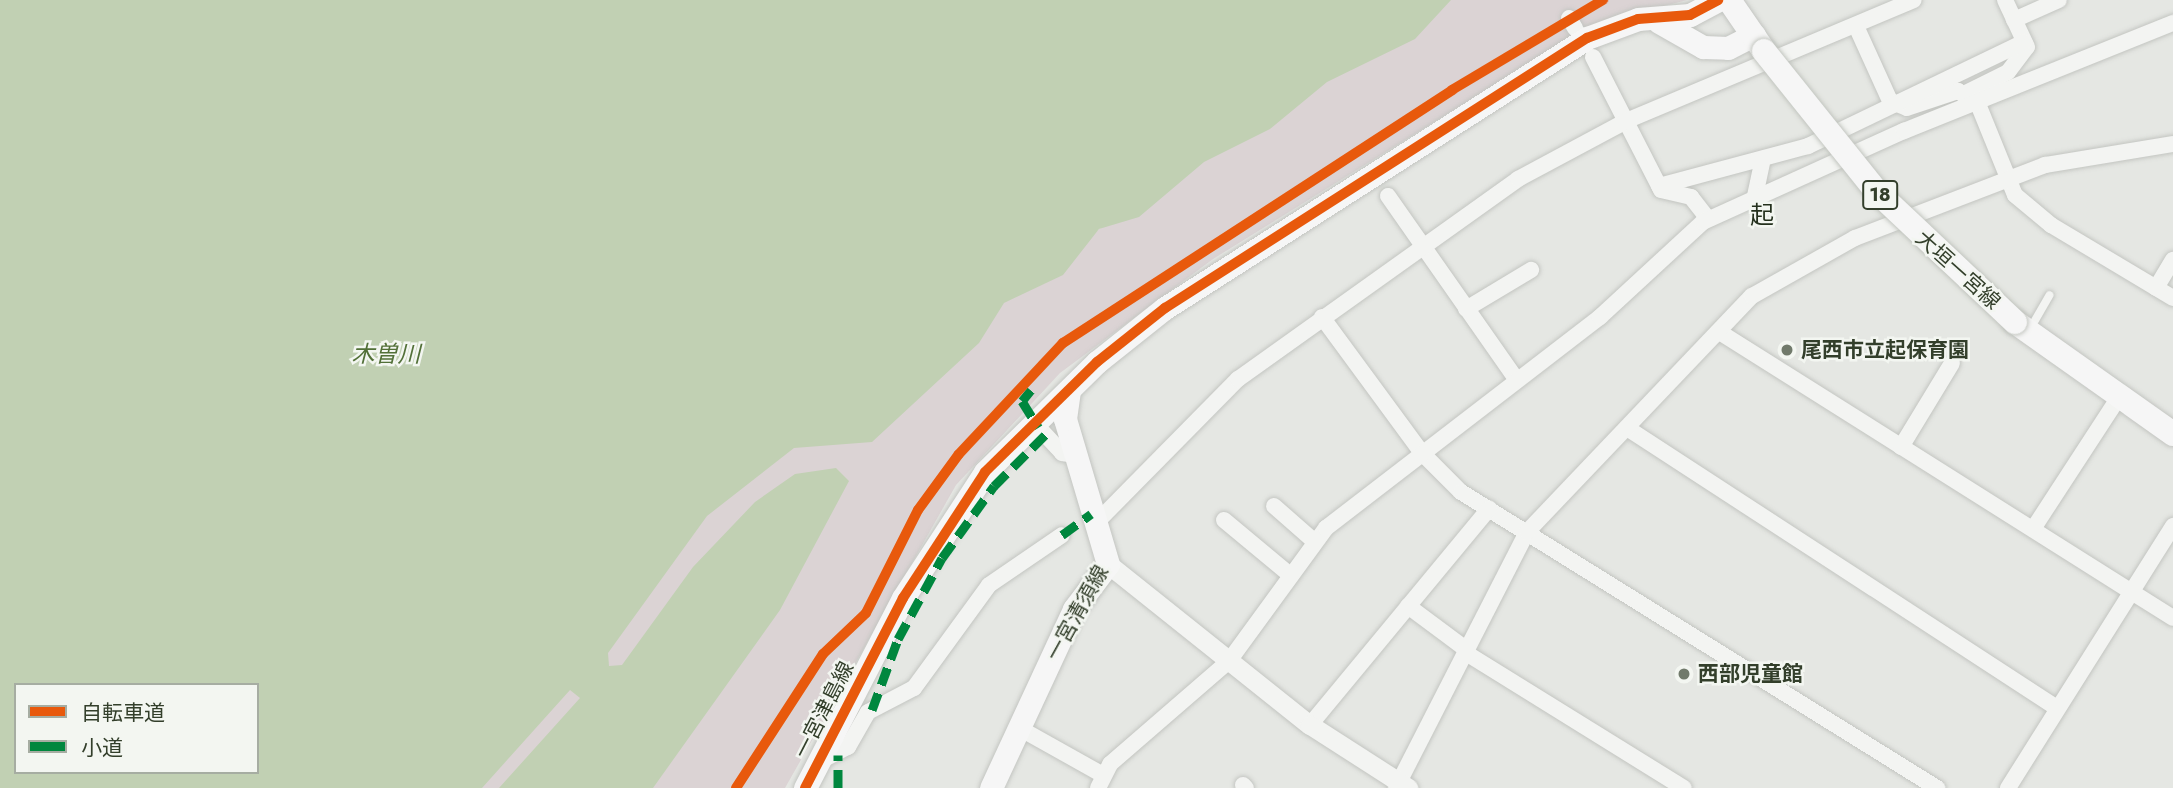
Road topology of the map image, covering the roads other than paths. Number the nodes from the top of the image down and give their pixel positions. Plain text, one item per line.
1 (1718, 0) edge
2 (1729, 0) edge
3 (1914, 0) edge
4 (2005, 0) edge
5 (2059, 0) edge
6 (2014, 20) junction
7 (1659, 22) junction
8 (2173, 23) edge
9 (1856, 26) junction
10 (2024, 42) junction
11 (1759, 43) junction
12 (1593, 57) dead end
13 (1964, 94) junction
14 (1897, 104) junction
15 (1978, 104) junction
16 (1626, 121) junction
17 (2173, 144) edge
18 (1763, 159) junction
19 (2004, 180) junction
20 (1659, 186) junction
21 (1388, 196) dead end
22 (1755, 196) junction
23 (1708, 219) junction
24 (1426, 250) junction
25 (2173, 260) edge
26 (1531, 270) dead end
27 (2156, 288) junction
28 (2050, 295) dead end
29 (2173, 298) edge
30 (1466, 309) junction
31 (1322, 317) junction
32 (2021, 327) junction
33 (1721, 333) junction
34 (1952, 363) dead end
35 (1517, 380) junction
36 (1069, 390) junction
37 (2117, 400) junction
38 (1039, 428) dead end
39 (1627, 429) junction
40 (2173, 434) edge
41 (1901, 447) junction
42 (1421, 452) junction
43 (1074, 455) junction
44 (1274, 506) dead end
45 (1489, 509) junction
46 (1224, 520) dead end
47 (1096, 523) junction
48 (2173, 526) edge
49 (2033, 529) junction
50 (1527, 532) junction
51 (1062, 535) dead end
52 (1314, 541) junction
53 (1108, 564) junction
54 (1289, 574) junction
55 (2132, 592) junction
56 (1408, 606) junction
57 (2173, 618) edge
58 (1467, 652) junction
59 (1229, 661) junction
60 (2057, 708) junction
61 (1310, 725) junction
62 (1019, 728) junction
63 (824, 759) junction
64 (1101, 782) edge
65 (1401, 786) edge
66 (805, 788) edge
67 (991, 788) edge
68 (1684, 788) edge
69 (1937, 788) edge
70 (2008, 788) edge

1 - 7 main road, 一宮津島線
2 - 11 main road, 大垣一宮線 / 18
3 - 9 street
4 - 6 street
5 - 6 street
6 - 10 street
7 - 11 main road
7 - 36 main road, 一宮津島線
8 - 15 street
9 - 14 street
9 - 16 street
10 - 13 street
10 - 14 street
11 - 32 main road, 大垣一宮線 / 18, bridge
12 - 16 street
13 - 14 street
13 - 15 street
14 - 18 street
15 - 19 street
15 - 22 street
16 - 20 street
16 - 24 street
17 - 19 street
18 - 20 street
18 - 22 street
19 - 27 street
19 - 33 street
20 - 23 street
21 - 24 street
22 - 23 street
23 - 35 street
24 - 30 street
24 - 31 street
25 - 27 street
26 - 30 street
27 - 29 street
28 - 32 lane
30 - 35 street
31 - 42 street
31 - 47 street
32 - 37 main road, 大垣一宮線 / 18
33 - 39 street
33 - 41 street
34 - 41 street
35 - 42 street
36 - 43 main road, 一宮清須線
36 - 63 main road, 一宮津島線
37 - 40 main road, 大垣一宮線 / 18
37 - 49 street
38 - 43 street
39 - 50 street
39 - 60 street
41 - 49 street
42 - 45 street
42 - 52 street
43 - 47 main road, 一宮清須線
44 - 52 street
45 - 50 street
45 - 56 street
46 - 54 street
47 - 53 main road, 一宮清須線
48 - 55 street
49 - 55 street
50 - 58 street
50 - 69 street
51 - 63 street
52 - 54 street
53 - 59 street
53 - 62 main road, 一宮清須線
54 - 59 street
55 - 57 street
55 - 60 street
56 - 58 street
56 - 61 street
58 - 65 street
58 - 68 street
59 - 61 street
59 - 64 street
60 - 70 street
61 - 65 street
62 - 64 street
62 - 67 main road, 一宮清須線
63 - 66 main road, 一宮津島線

